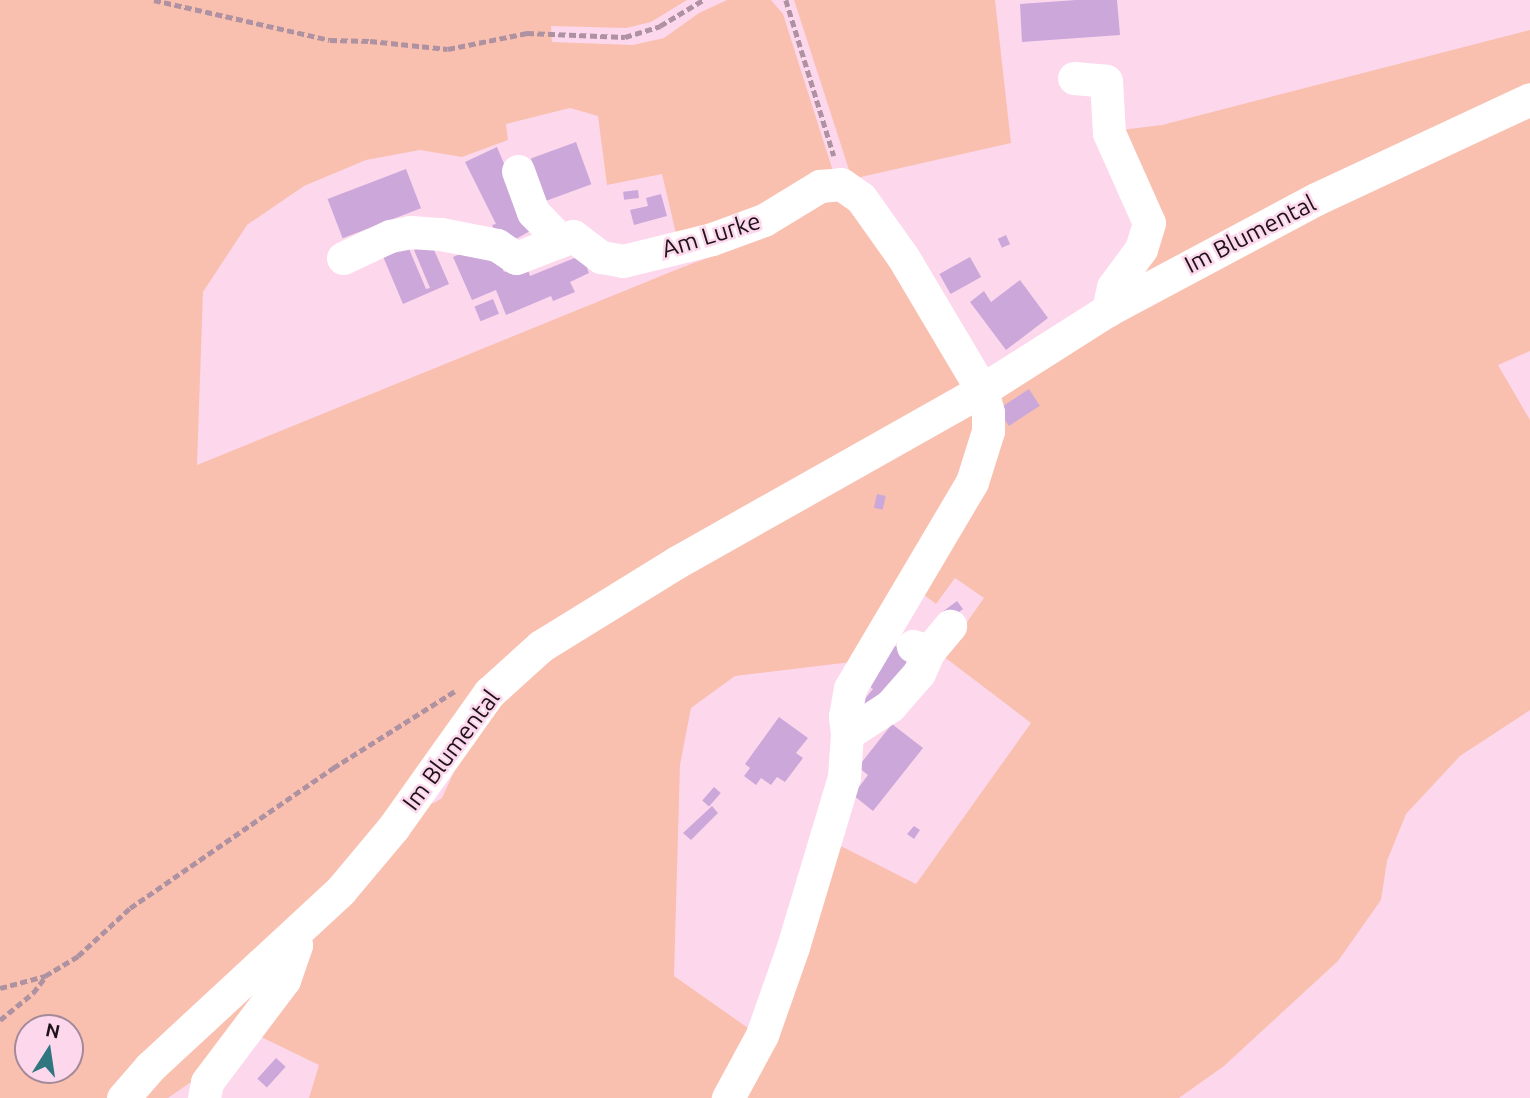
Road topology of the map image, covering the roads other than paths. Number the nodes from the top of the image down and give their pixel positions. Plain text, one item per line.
1 (1074, 78) dead end
2 (1530, 99) edge
3 (518, 171) dead end
4 (567, 239) junction
5 (343, 258) dead end
6 (1108, 310) junction
7 (982, 390) junction
8 (950, 626) dead end
9 (847, 734) junction
10 (457, 739) junction
11 (439, 798) dead end
12 (292, 937) junction
13 (123, 1098) edge
14 (204, 1098) edge
15 (728, 1098) edge

1 - 6 street
2 - 6 street, Im Blumental
3 - 4 street, Am Lurke
4 - 5 street
4 - 7 street, Am Lurke
6 - 7 street, Im Blumental
7 - 9 street
7 - 10 street, Im Blumental
8 - 9 street
9 - 15 street
10 - 11 street
10 - 12 street, Im Blumental
12 - 13 street, Im Blumental
12 - 14 street

